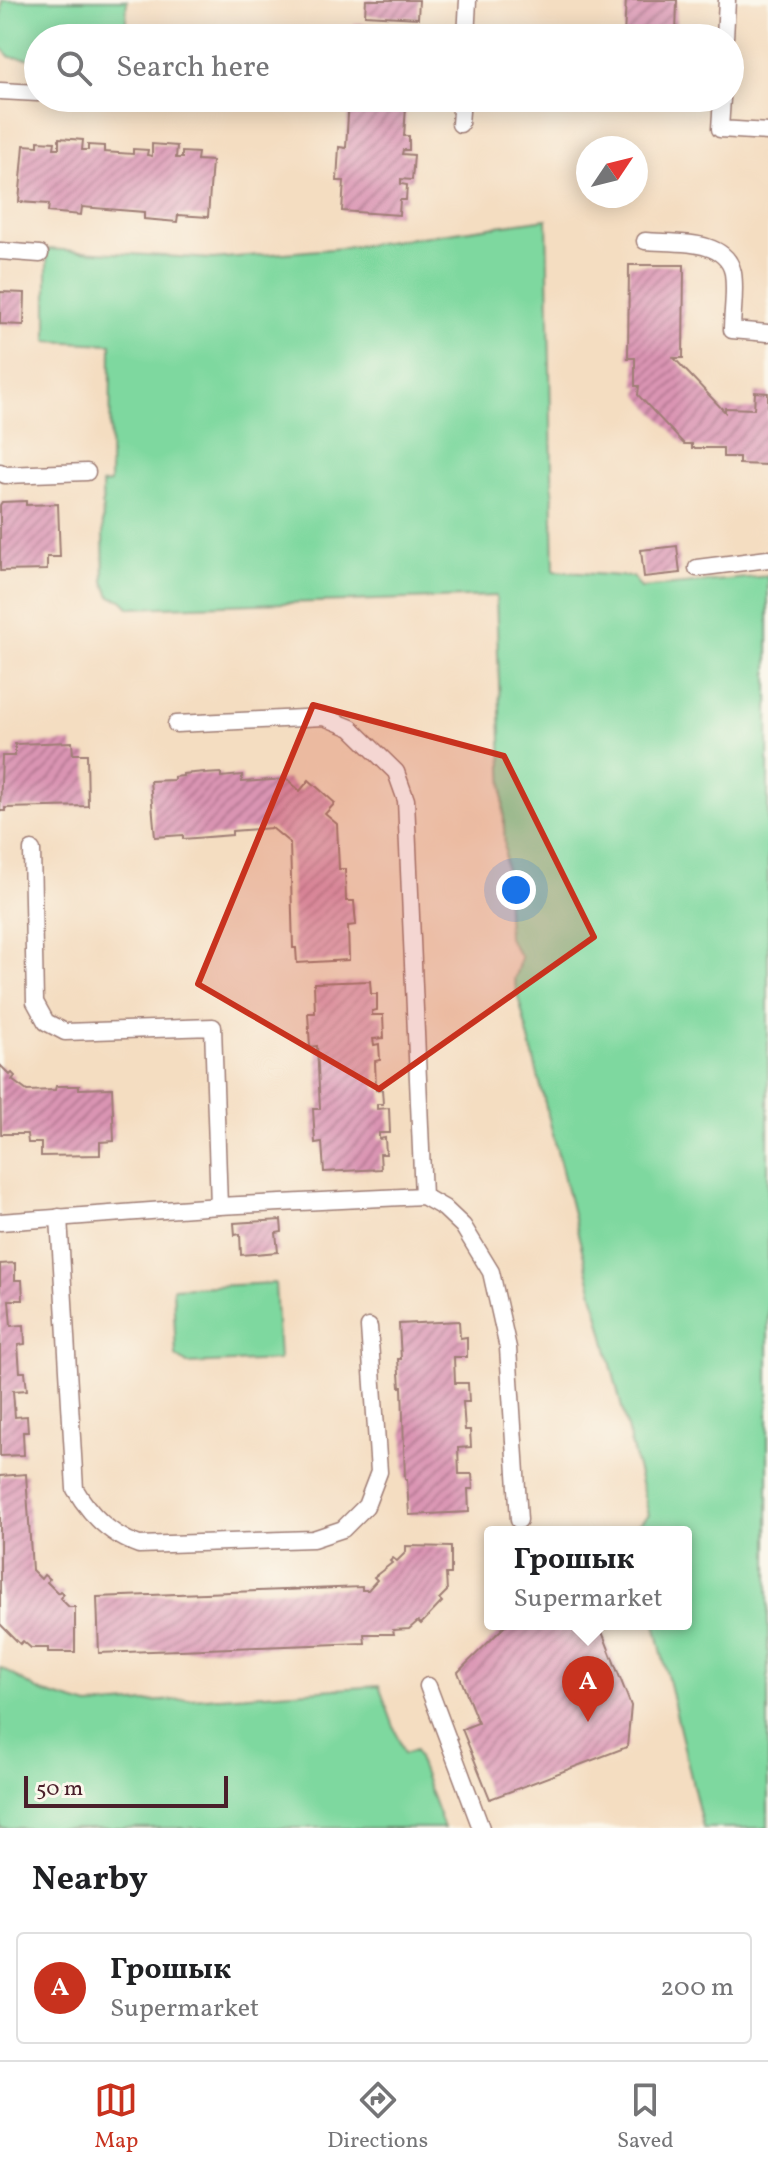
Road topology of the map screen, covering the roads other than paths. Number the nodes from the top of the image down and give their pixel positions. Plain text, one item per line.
1 (468, 0) edge
2 (727, 0) edge
3 (467, 24) edge
4 (726, 24) edge
5 (0, 91) edge
6 (24, 92) edge
7 (461, 112) edge
8 (721, 112) edge
9 (460, 124) dead end
10 (768, 132) edge
11 (645, 241) dead end
12 (0, 251) edge
13 (40, 254) dead end
14 (768, 333) edge
15 (0, 472) edge
16 (87, 472) dead end
17 (768, 559) edge
18 (697, 568) dead end
19 (176, 724) dead end
20 (32, 850) dead end
21 (423, 1196) junction
22 (219, 1206) junction
23 (59, 1217) junction
24 (0, 1222) edge
25 (369, 1327) dead end
26 (519, 1520) dead end
27 (428, 1686) dead end
28 (481, 1828) edge

1 - 3 lane
2 - 4 lane
5 - 6 lane
7 - 9 lane
8 - 10 lane
11 - 14 lane
12 - 13 lane
15 - 16 lane
17 - 18 lane
19 - 21 lane
20 - 22 lane
21 - 22 lane
21 - 26 lane
22 - 23 lane
23 - 24 lane
23 - 25 lane
27 - 28 lane

